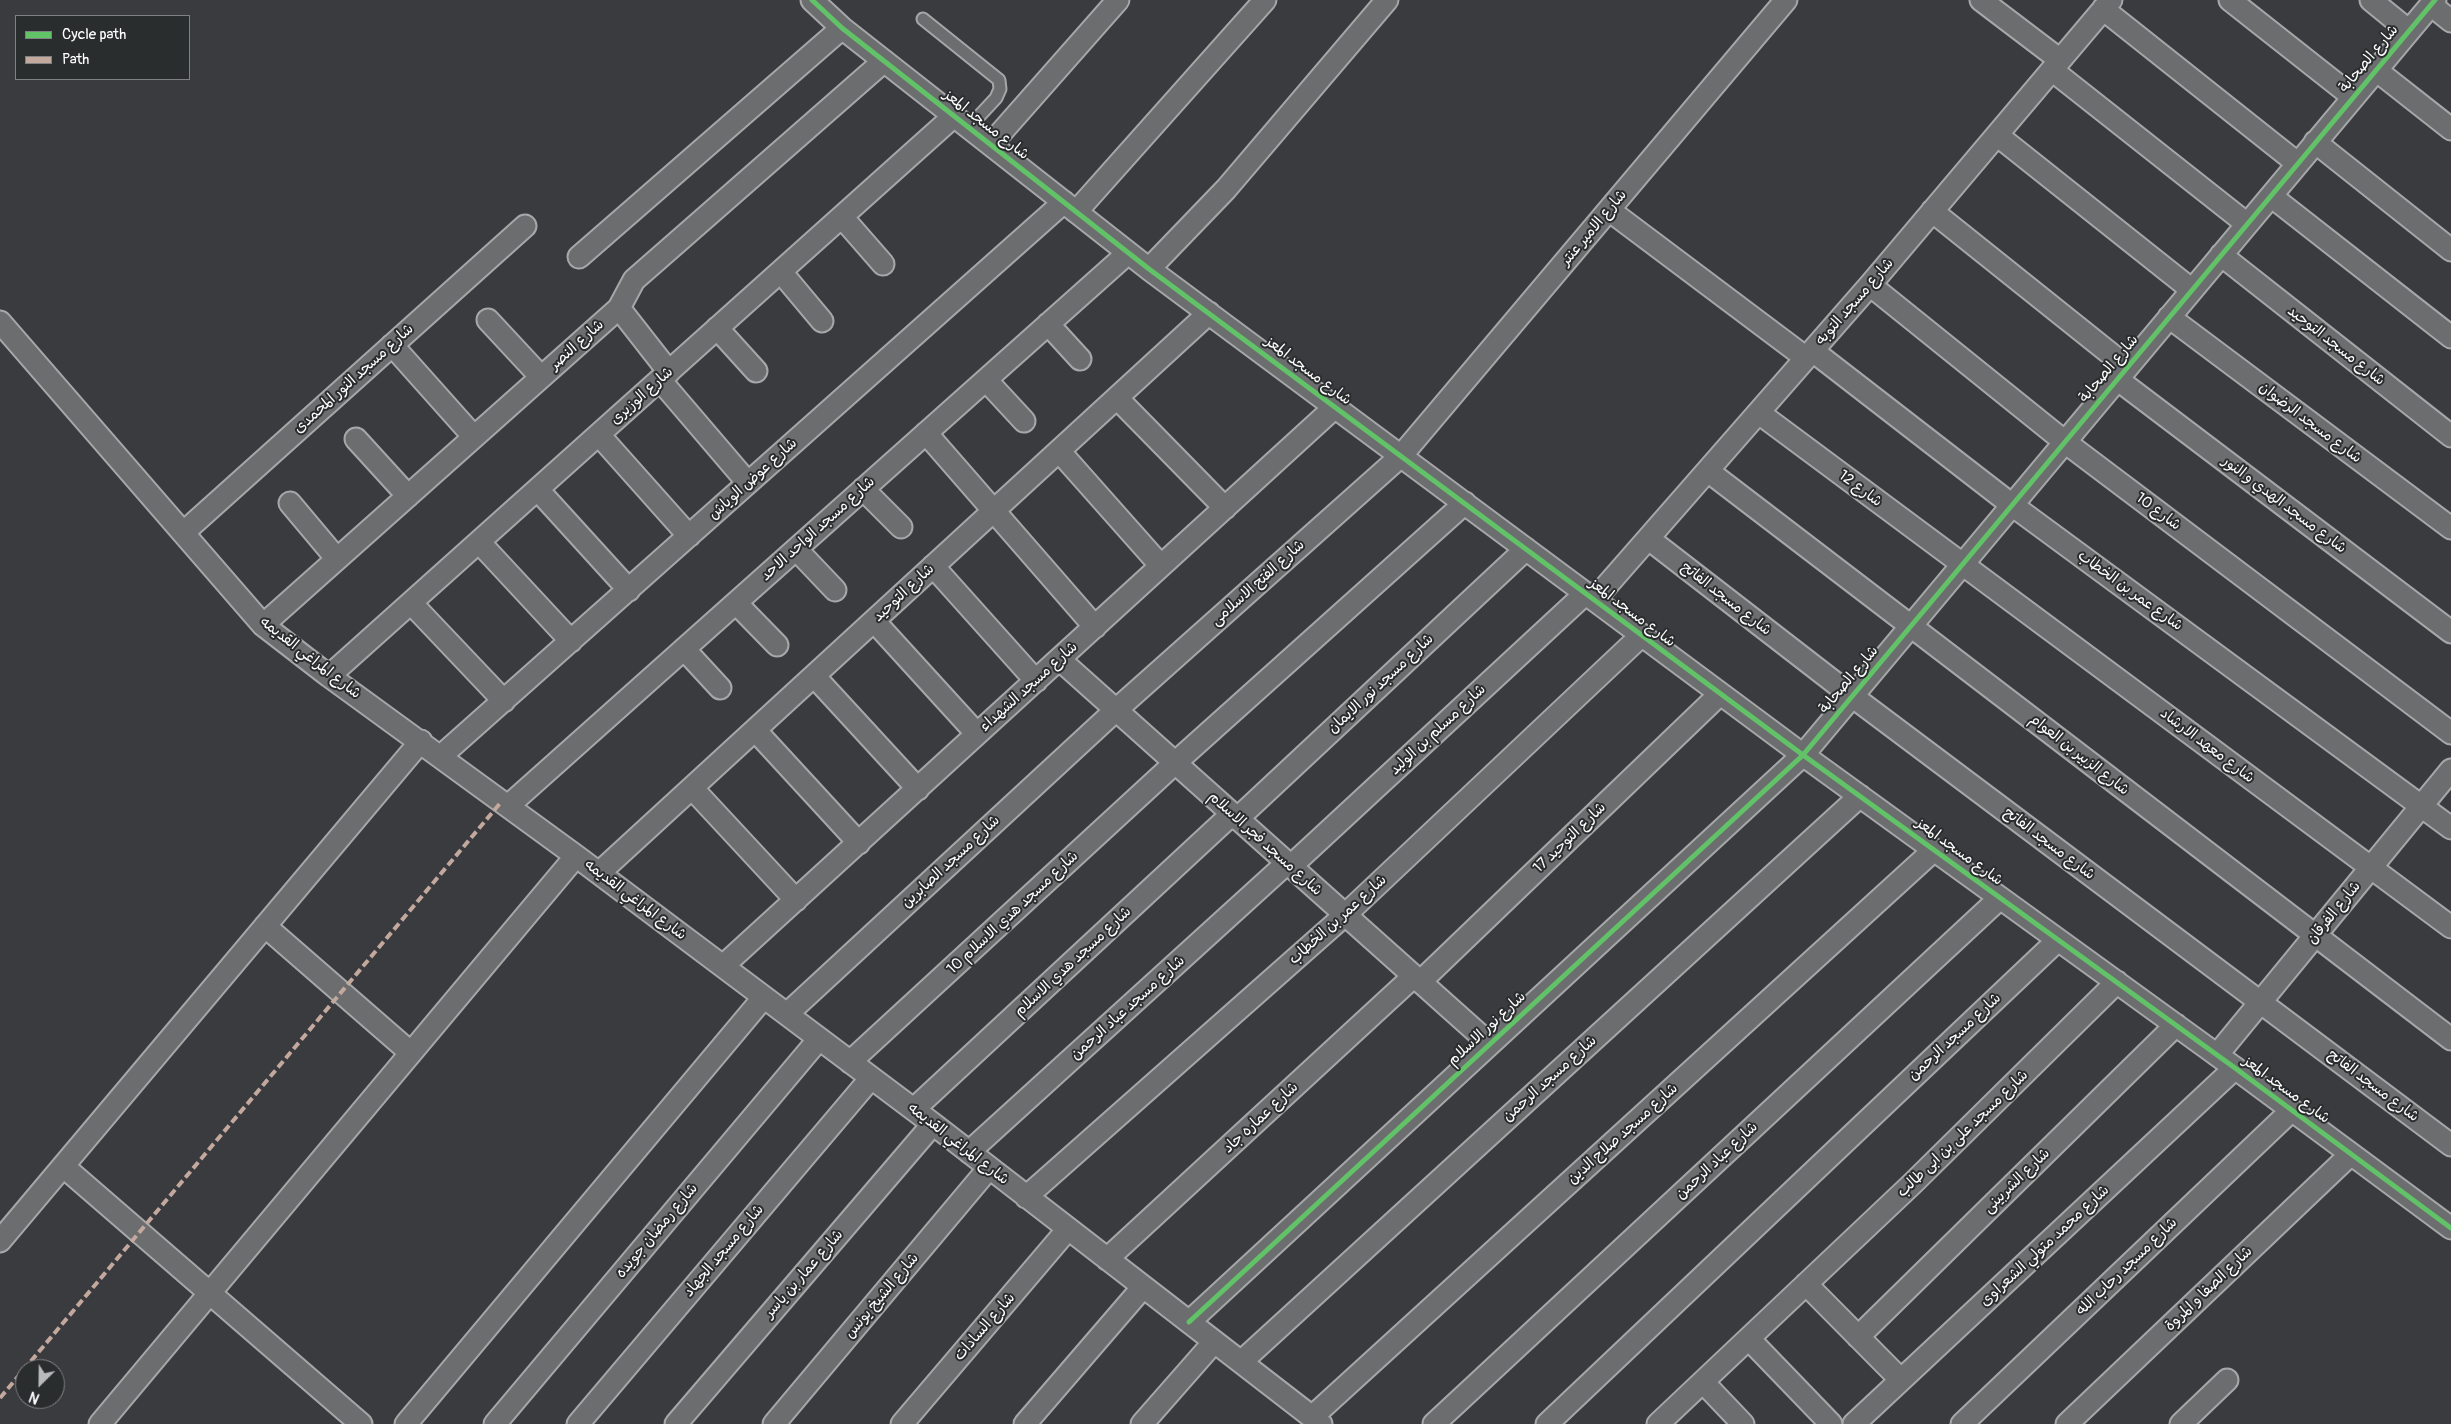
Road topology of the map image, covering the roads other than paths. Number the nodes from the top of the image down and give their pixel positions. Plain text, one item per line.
1 (812, 0) edge
2 (1118, 0) edge
3 (1265, 0) edge
4 (1387, 0) edge
5 (1786, 0) edge
6 (1981, 0) edge
7 (2230, 0) edge
8 (2371, 0) edge
9 (2433, 3) edge
10 (2107, 5) edge
11 (922, 19) dead end
12 (2451, 21) edge
13 (842, 28) junction
14 (2409, 31) junction
15 (884, 61) junction
16 (2056, 65) junction
17 (2376, 70) junction
18 (2352, 97) junction
19 (962, 122) junction
20 (2451, 130) edge
21 (1997, 136) junction
22 (2315, 142) junction
23 (991, 144) junction
24 (2297, 163) junction
25 (2271, 196) junction
26 (1070, 207) junction
27 (1609, 210) junction
28 (1932, 211) junction
29 (842, 217) junction
30 (2247, 224) junction
31 (525, 226) dead end
32 (2451, 250) edge
33 (1128, 252) junction
34 (2221, 255) junction
35 (579, 257) dead end
36 (883, 264) dead end
37 (1149, 269) junction
38 (781, 272) junction
39 (1870, 285) junction
40 (2192, 290) junction
41 (618, 308) junction
42 (1209, 313) junction
43 (2169, 317) junction
44 (488, 320) dead end
45 (822, 321) dead end
46 (0, 322) edge
47 (1048, 324) junction
48 (717, 328) junction
49 (2451, 337) edge
50 (392, 345) junction
51 (1809, 354) junction
52 (1080, 360) dead end
53 (756, 371) dead end
54 (2122, 373) junction
55 (664, 376) junction
56 (541, 377) junction
57 (986, 380) junction
58 (1117, 398) junction
59 (1335, 407) junction
60 (1759, 413) junction
61 (1024, 421) dead end
62 (926, 433) junction
63 (599, 435) junction
64 (2451, 436) edge
65 (474, 437) junction
66 (356, 439) dead end
67 (2065, 442) junction
68 (1058, 451) junction
69 (1401, 456) junction
70 (1708, 471) junction
71 (748, 483) junction
72 (864, 489) junction
73 (538, 490) junction
74 (408, 496) junction
75 (290, 503) dead end
76 (1465, 503) junction
77 (2012, 505) junction
78 (1225, 508) junction
79 (994, 511) junction
80 (901, 528) dead end
81 (2451, 528) edge
82 (183, 533) junction
83 (689, 536) junction
84 (1649, 539) junction
85 (479, 542) junction
86 (1526, 549) junction
87 (796, 550) junction
88 (337, 559) junction
89 (1962, 564) junction
90 (933, 566) junction
91 (1161, 566) junction
92 (628, 590) junction
93 (835, 590) dead end
94 (1590, 596) junction
95 (411, 603) junction
96 (736, 603) junction
97 (874, 621) junction
98 (263, 625) junction
99 (1911, 626) junction
100 (1095, 627) junction
101 (2451, 632) edge
102 (1642, 635) junction
103 (571, 641) junction
104 (777, 645) dead end
105 (684, 649) junction
106 (1059, 659) junction
107 (329, 676) junction
108 (814, 676) junction
109 (1036, 681) junction
110 (720, 688) dead end
111 (1720, 694) junction
112 (1852, 696) junction
113 (504, 701) junction
114 (1116, 710) junction
115 (755, 730) junction
116 (2451, 733) edge
117 (978, 734) junction
118 (421, 741) junction
119 (1802, 755) junction
120 (440, 756) junction
121 (1175, 763) junction
122 (2451, 770) edge
123 (692, 788) junction
124 (918, 789) junction
125 (1860, 796) junction
126 (2422, 805) junction
127 (508, 806) junction
128 (1234, 816) junction
129 (2451, 828) edge
130 (859, 843) junction
131 (1934, 850) junction
132 (576, 856) junction
133 (1289, 865) junction
134 (2371, 868) junction
135 (599, 873) junction
136 (2000, 898) junction
137 (796, 900) junction
138 (1345, 915) junction
139 (265, 926) junction
140 (2451, 927) edge
141 (2315, 936) junction
142 (2058, 940) junction
143 (723, 966) junction
144 (1417, 979) junction
145 (2117, 982) junction
146 (764, 997) junction
147 (2261, 1002) junction
148 (787, 1014) junction
149 (2176, 1025) junction
150 (820, 1039) junction
151 (2451, 1039) edge
152 (1490, 1044) junction
153 (410, 1053) junction
154 (2217, 1055) junction
155 (850, 1062) junction
156 (2235, 1068) junction
157 (871, 1078) junction
158 (914, 1109) junction
159 (2292, 1110) junction
160 (933, 1124) junction
161 (2451, 1145) edge
162 (969, 1152) junction
163 (2352, 1154) junction
164 (63, 1166) junction
165 (989, 1168) junction
166 (1026, 1197) junction
167 (2451, 1228) edge
168 (1068, 1229) junction
169 (0, 1241) edge
170 (1107, 1259) junction
171 (1806, 1284) junction
172 (1143, 1287) junction
173 (209, 1292) junction
174 (1189, 1322) junction
175 (1858, 1337) junction
176 (1748, 1339) junction
177 (1214, 1342) junction
178 (1241, 1362) junction
179 (1901, 1380) junction
180 (2227, 1380) dead end
181 (1703, 1382) junction
182 (1317, 1421) edge
183 (100, 1424) edge
184 (361, 1424) edge
185 (406, 1424) edge
186 (495, 1424) edge
187 (578, 1424) edge
188 (676, 1424) edge
189 (774, 1424) edge
190 (902, 1424) edge
191 (1025, 1424) edge
192 (1142, 1424) edge
193 (1434, 1424) edge
194 (1547, 1424) edge
195 (1658, 1424) edge
196 (1743, 1424) edge
197 (1832, 1424) edge
198 (1854, 1424) edge
199 (1962, 1424) edge
200 (2068, 1424) edge
201 (2181, 1424) edge

1 - 13 street, شارع مسجد المعز
2 - 23 street
3 - 26 street, شارع عوض الوياش
4 - 37 street
5 - 27 street, شارع الامير عنتر
6 - 16 street
7 - 18 street
8 - 14 street
9 - 12 street
9 - 14 street, شارع الصحابة
10 - 16 street, شارع مسجد التوبه
10 - 24 street
11 - 19 lane
13 - 15 street, شارع مسجد المعز
13 - 35 street
14 - 17 street, شارع الصحابة
15 - 19 street, شارع مسجد المعز
15 - 41 street, شارع النصر
16 - 21 street, شارع مسجد التوبه
16 - 30 street
17 - 18 street, شارع الصحابة
17 - 20 street
18 - 22 street, شارع الصحابة
19 - 23 street, شارع مسجد المعز
19 - 29 street, شارع الوزيرى
21 - 28 street, شارع مسجد التوبه
21 - 40 street
22 - 24 street, شارع الصحابة
22 - 32 street
23 - 26 street, شارع مسجد المعز
24 - 25 street, شارع الصحابة
25 - 30 street, شارع الصحابة
25 - 49 street
26 - 33 street, شارع مسجد المعز
26 - 71 street, شارع عوض الوياش
27 - 51 street, شارع عمر بن الخطاب
27 - 69 street, شارع الامير عنتر
28 - 39 street, شارع مسجد التوبه
28 - 54 street, شارع مسجد الهدي و النور
29 - 36 street
29 - 38 street, شارع الوزيرى
30 - 34 street, شارع الصحابة
31 - 50 street, شارع مسجد النور المحمدى
33 - 37 street, شارع مسجد المعز
33 - 47 street, شارع مسجد الواحد الاحد
34 - 40 street, شارع الصحابة
34 - 64 street, شارع مسجد التوحيد
37 - 42 street, شارع مسجد المعز
38 - 45 street
38 - 48 street, شارع الوزيرى
39 - 51 street, شارع مسجد التوبه
39 - 67 street, شارع 10
40 - 43 street, شارع الصحابة
41 - 55 street
41 - 56 street, شارع النصر
42 - 58 street, شارع التوحيد
42 - 59 street, شارع مسجد المعز
43 - 54 street, شارع الصحابة
43 - 81 street, شارع مسجد الرضوان
44 - 56 street
46 - 82 street, شارع المراغي القديمه
47 - 52 street
47 - 57 street, شارع مسجد الواحد الاحد
48 - 53 street
48 - 55 street, شارع الوزيرى
50 - 65 street
50 - 82 street, شارع مسجد النور المحمدى
51 - 60 street, شارع مسجد التوبه
51 - 77 street, شارع عمر بن الخطاب
54 - 67 street, شارع الصحابة
54 - 101 street, شارع مسجد الهدي و النور
55 - 63 street, شارع الوزيرى
55 - 71 street
56 - 65 street, شارع النصر
57 - 61 street
57 - 62 street, شارع مسجد الواحد الاحد
58 - 68 street, شارع التوحيد
58 - 78 street
59 - 69 street, شارع مسجد المعز
59 - 78 street, شارع مسجد الشهداء
60 - 70 street, شارع مسجد التوبه
60 - 89 street, شارع 12
62 - 72 street, شارع مسجد الواحد الاحد
62 - 79 street
63 - 73 street, شارع الوزيرى
63 - 83 street
65 - 74 street, شارع النصر
66 - 74 street
67 - 77 street, شارع الصحابة
67 - 116 street, شارع 10
68 - 79 street, شارع التوحيد
68 - 91 street
69 - 76 street, شارع مسجد المعز
69 - 114 street, شارع الفتح الاسلامى
70 - 84 street, شارع مسجد التوبه
70 - 99 street, شارع الزبير بن العوام
71 - 83 street, شارع عوض الوياش
72 - 80 street
72 - 87 street, شارع مسجد الواحد الاحد
73 - 85 street, شارع الوزيرى
73 - 92 street
74 - 88 street, شارع النصر
75 - 88 street
76 - 86 street, شارع مسجد المعز
76 - 121 street
77 - 89 street, شارع الصحابة
77 - 126 street, شارع عمر بن الخطاب
78 - 91 street, شارع مسجد الشهداء
79 - 90 street, شارع التوحيد
79 - 100 street
82 - 98 street, شارع المراغي القديمه
83 - 92 street, شارع عوض الوياش
84 - 94 street, شارع مسجد التوبه
84 - 112 street, شارع مسجد الفاتح
85 - 95 street, شارع الوزيرى
85 - 103 street
86 - 94 street, شارع مسجد المعز
86 - 128 street, شارع مسجد نور الايمان
87 - 93 street
87 - 96 street, شارع مسجد الواحد الاحد
88 - 98 street, شارع النصر
89 - 99 street, شارع الصحابة
89 - 134 street, شارع معهد الارشاد
90 - 97 street, شارع التوحيد
90 - 109 street
91 - 100 street, شارع مسجد الشهداء
92 - 103 street, شارع عوض الوياش
94 - 102 street, شارع مسجد المعز
94 - 133 street, شارع مسلم بن الوليد
95 - 107 street, شارع الوزيرى
95 - 113 street
96 - 104 street
96 - 105 street, شارع مسجد الواحد الاحد
97 - 108 street, شارع التوحيد
97 - 117 street
98 - 107 street, شارع المراغي القديمه
99 - 112 street, شارع الصحابة
99 - 141 street, شارع الزبير بن العوام
100 - 106 street, شارع مسجد الشهداء
102 - 111 street, شارع مسجد المعز
102 - 138 street, شارع عمر بن الخطاب
103 - 113 street, شارع عوض الوياش
105 - 110 street
105 - 127 street, شارع مسجد الواحد الاحد
106 - 109 street, شارع مسجد الشهداء
106 - 114 street, شارع مسجد فجر الاسلام
107 - 118 street, شارع المراغي القديمه
108 - 115 street, شارع التوحيد
108 - 124 street
109 - 117 street, شارع مسجد الشهداء
111 - 119 street, شارع مسجد المعز
111 - 144 street, شارع التوحيد 17
112 - 119 street, شارع الصحابة
112 - 147 street, شارع مسجد الفاتح
113 - 120 street, شارع عوض الوياش
114 - 121 street, شارع مسجد فجر الاسلام
114 - 148 street, شارع مسجد الصابرين
115 - 123 street, شارع التوحيد
115 - 130 street
117 - 124 street, شارع مسجد الشهداء
118 - 120 street, شارع المراغي القديمه
118 - 139 street
119 - 125 street, شارع مسجد المعز
119 - 152 street, شارع نور الاسلام
120 - 127 street, شارع المراغي القديمه
121 - 128 street, شارع مسجد فجر الاسلام
121 - 155 street, شارع مسجد هدي الاسلام 10
122 - 126 street, شارع الفرقان
123 - 135 street, شارع التوحيد
123 - 137 street
124 - 130 street, شارع مسجد الشهداء
125 - 131 street, شارع مسجد المعز
125 - 178 street, شارع مسجد الرحمن
126 - 129 street, شارع عمر بن الخطاب
126 - 134 street, شارع الفرقان
127 - 132 street, شارع المراغي القديمه
128 - 133 street, شارع مسجد فجر الاسلام
128 - 158 street, شارع مسجد هدي الاسلام
130 - 137 street, شارع مسجد الشهداء
131 - 136 street, شارع مسجد المعز
131 - 182 street, شارع مسجد صلاح الدين
132 - 135 street, شارع المراغي القديمه
132 - 153 street
133 - 138 street, شارع مسجد فجر الاسلام
133 - 162 street, شارع مسجد عباد الرحمن
134 - 140 street, شارع معهد الارشاد
134 - 141 street, شارع الفرقان
135 - 143 street, شارع المراغي القديمه
136 - 142 street, شارع مسجد المعز
136 - 193 street, شارع عباد الرحمن
137 - 143 street, شارع مسجد الشهداء
138 - 144 street, شارع مسجد فجر الاسلام
138 - 166 street, شارع عمر بن الخطاب
139 - 153 street
139 - 164 street
141 - 147 street, شارع الفرقان
141 - 151 street, شارع الزبير بن العوام
142 - 145 street, شارع مسجد المعز
142 - 194 street, شارع مسجد الرحمن
143 - 146 street, شارع المراغي القديمه
144 - 152 street, شارع مسجد فجر الاسلام
144 - 170 street, شارع عماره جاد
145 - 149 street, شارع مسجد المعز
145 - 171 street, شارع مسجد على بن ابى طالب
146 - 148 street, شارع المراغي القديمه
146 - 185 street
147 - 154 street, شارع الفرقان
147 - 161 street, شارع مسجد الفاتح
148 - 150 street, شارع المراغي القديمه
149 - 154 street, شارع مسجد المعز
149 - 175 street, شارع الشربينى
150 - 155 street, شارع المراغي القديمه
150 - 186 street, شارع رمضان جويده
152 - 174 street, شارع نور الاسلام
153 - 173 street
154 - 156 street, شارع مسجد المعز
155 - 157 street, شارع المراغي القديمه
156 - 159 street, شارع مسجد المعز
156 - 179 street, شارع محمد متولي الشعراوى
157 - 158 street, شارع المراغي القديمه
157 - 187 street, شارع مسجد الجهاد
158 - 160 street, شارع المراغي القديمه
159 - 163 street, شارع مسجد المعز
159 - 199 street, شارع مسجد رحاب الله
160 - 162 street, شارع المراغي القديمه
160 - 188 street, شارع عمار بن ياسر
162 - 165 street, شارع المراغي القديمه
163 - 167 street, شارع مسجد المعز
163 - 200 street, شارع الصفا و المروة
164 - 169 street
164 - 173 street
165 - 166 street, شارع المراغي القديمه
165 - 189 street, شارع الشيخ يونس
166 - 168 street, شارع المراغي القديمه
168 - 170 street, شارع المراغي القديمه
168 - 190 street, شارع السادات
170 - 172 street, شارع المراغي القديمه
171 - 175 street
171 - 176 street, شارع مسجد على بن ابى طالب
172 - 174 street, شارع المراغي القديمه
172 - 191 street
173 - 183 street
173 - 184 street
174 - 177 street, شارع المراغي القديمه
175 - 179 street
176 - 181 street, شارع مسجد على بن ابى طالب
176 - 197 street
177 - 178 street, شارع المراغي القديمه
177 - 192 street
178 - 182 street, شارع المراغي القديمه
179 - 198 street, شارع محمد متولي الشعراوى
180 - 201 street
181 - 195 street, شارع مسجد على بن ابى طالب
181 - 196 street

